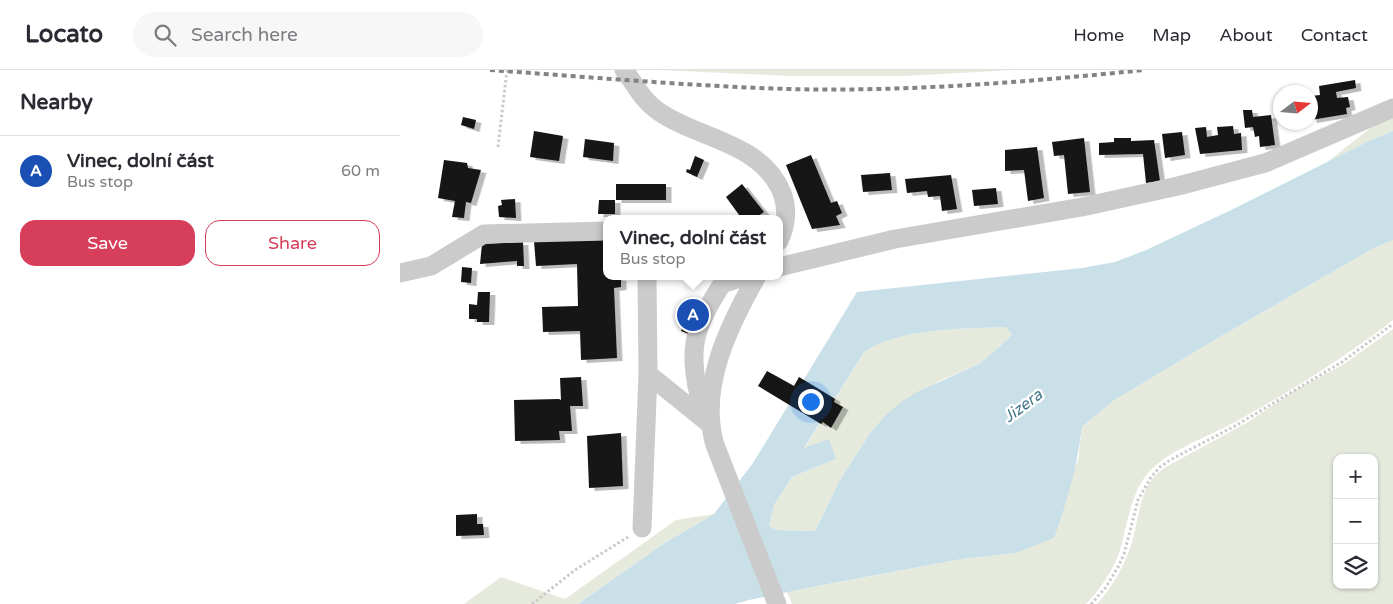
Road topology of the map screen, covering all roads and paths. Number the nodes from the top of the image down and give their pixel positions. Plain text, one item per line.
1 (507, 70) edge
2 (624, 70) edge
3 (1393, 108) edge
4 (498, 147) dead end
5 (783, 228) edge
6 (603, 232) edge
7 (783, 266) edge
8 (400, 273) edge
9 (647, 280) edge
10 (734, 280) edge
11 (755, 280) edge
12 (1393, 324) edge
13 (648, 374) junction
14 (710, 424) junction
15 (642, 528) joint
16 (532, 604) edge
17 (777, 604) edge
18 (1091, 604) edge

1 - 4 path
2 - 5 street
3 - 7 street
6 - 8 street
9 - 13 street
10 - 14 street
11 - 14 street
12 - 18 path
13 - 14 street
13 - 15 street
14 - 17 street
15 - 16 path

